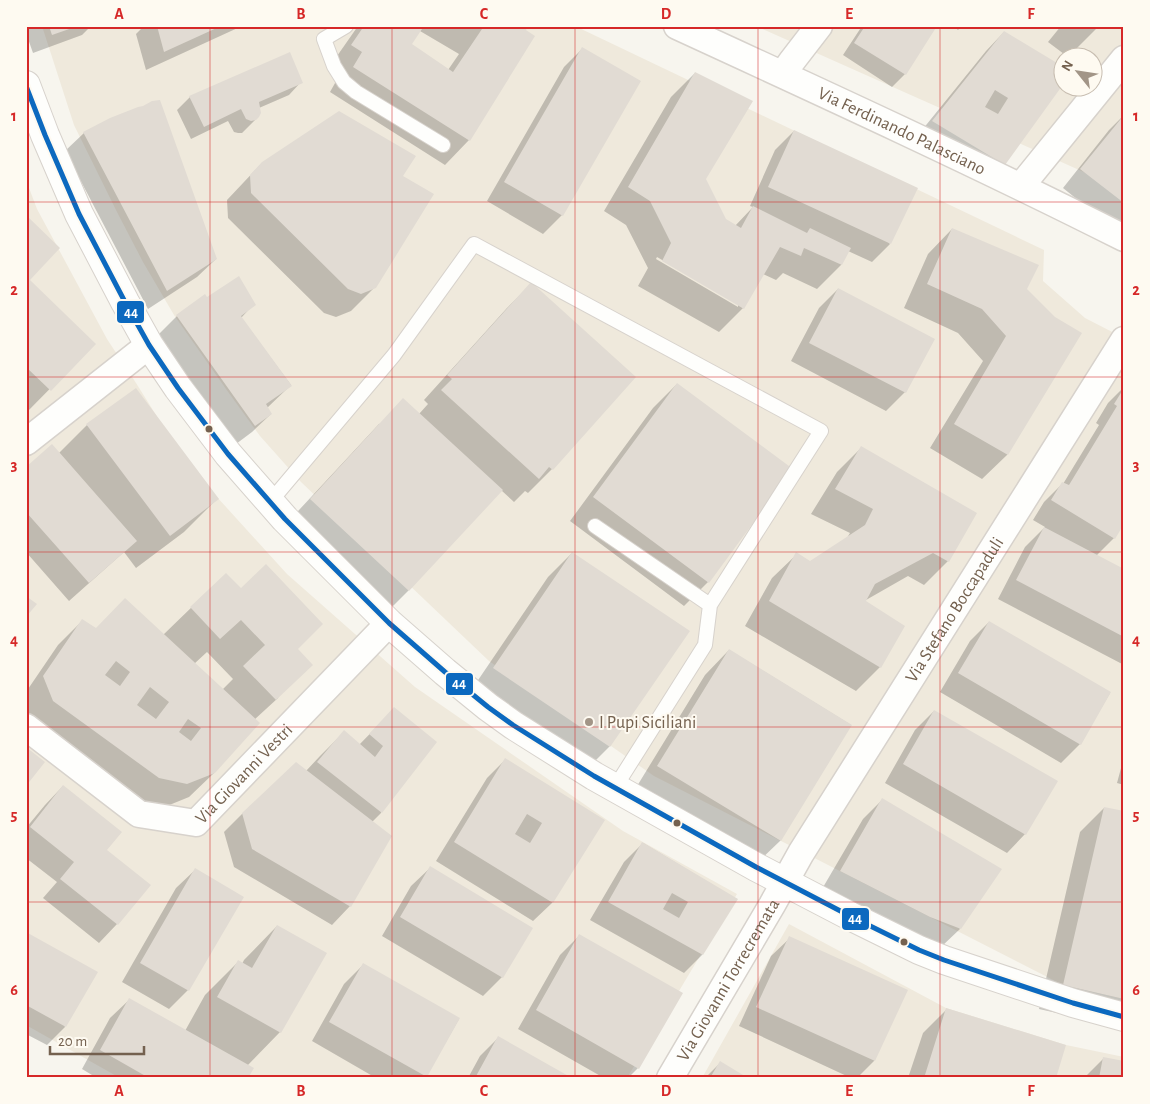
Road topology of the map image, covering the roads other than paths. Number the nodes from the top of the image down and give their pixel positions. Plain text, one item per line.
1 (346, 26) edge
2 (677, 26) edge
3 (820, 26) edge
4 (1124, 59) edge
5 (783, 74) junction
6 (26, 85) edge
7 (443, 145) dead end
8 (1021, 186) junction
9 (1124, 238) edge
10 (1124, 340) edge
11 (149, 345) junction
12 (26, 442) edge
13 (270, 502) junction
14 (595, 526) dead end
15 (710, 605) junction
16 (389, 623) junction
17 (26, 727) edge
18 (614, 789) junction
19 (785, 882) junction
20 (1124, 1018) edge
21 (670, 1078) edge

1 - 7 lane
2 - 5 street, Via Ferdinando Palasciano
3 - 5 street
4 - 8 street
5 - 8 street, Via Ferdinando Palasciano
6 - 11 street
8 - 9 street, Via Ferdinando Palasciano
10 - 19 street, Via Stefano Boccapaduli
11 - 12 street
11 - 13 street
13 - 15 lane
13 - 16 street
14 - 15 lane
15 - 18 lane
16 - 17 street, Via Giovanni Vestri
16 - 18 street
18 - 19 street
19 - 20 street
19 - 21 street, Via Giovanni Torrecremata

